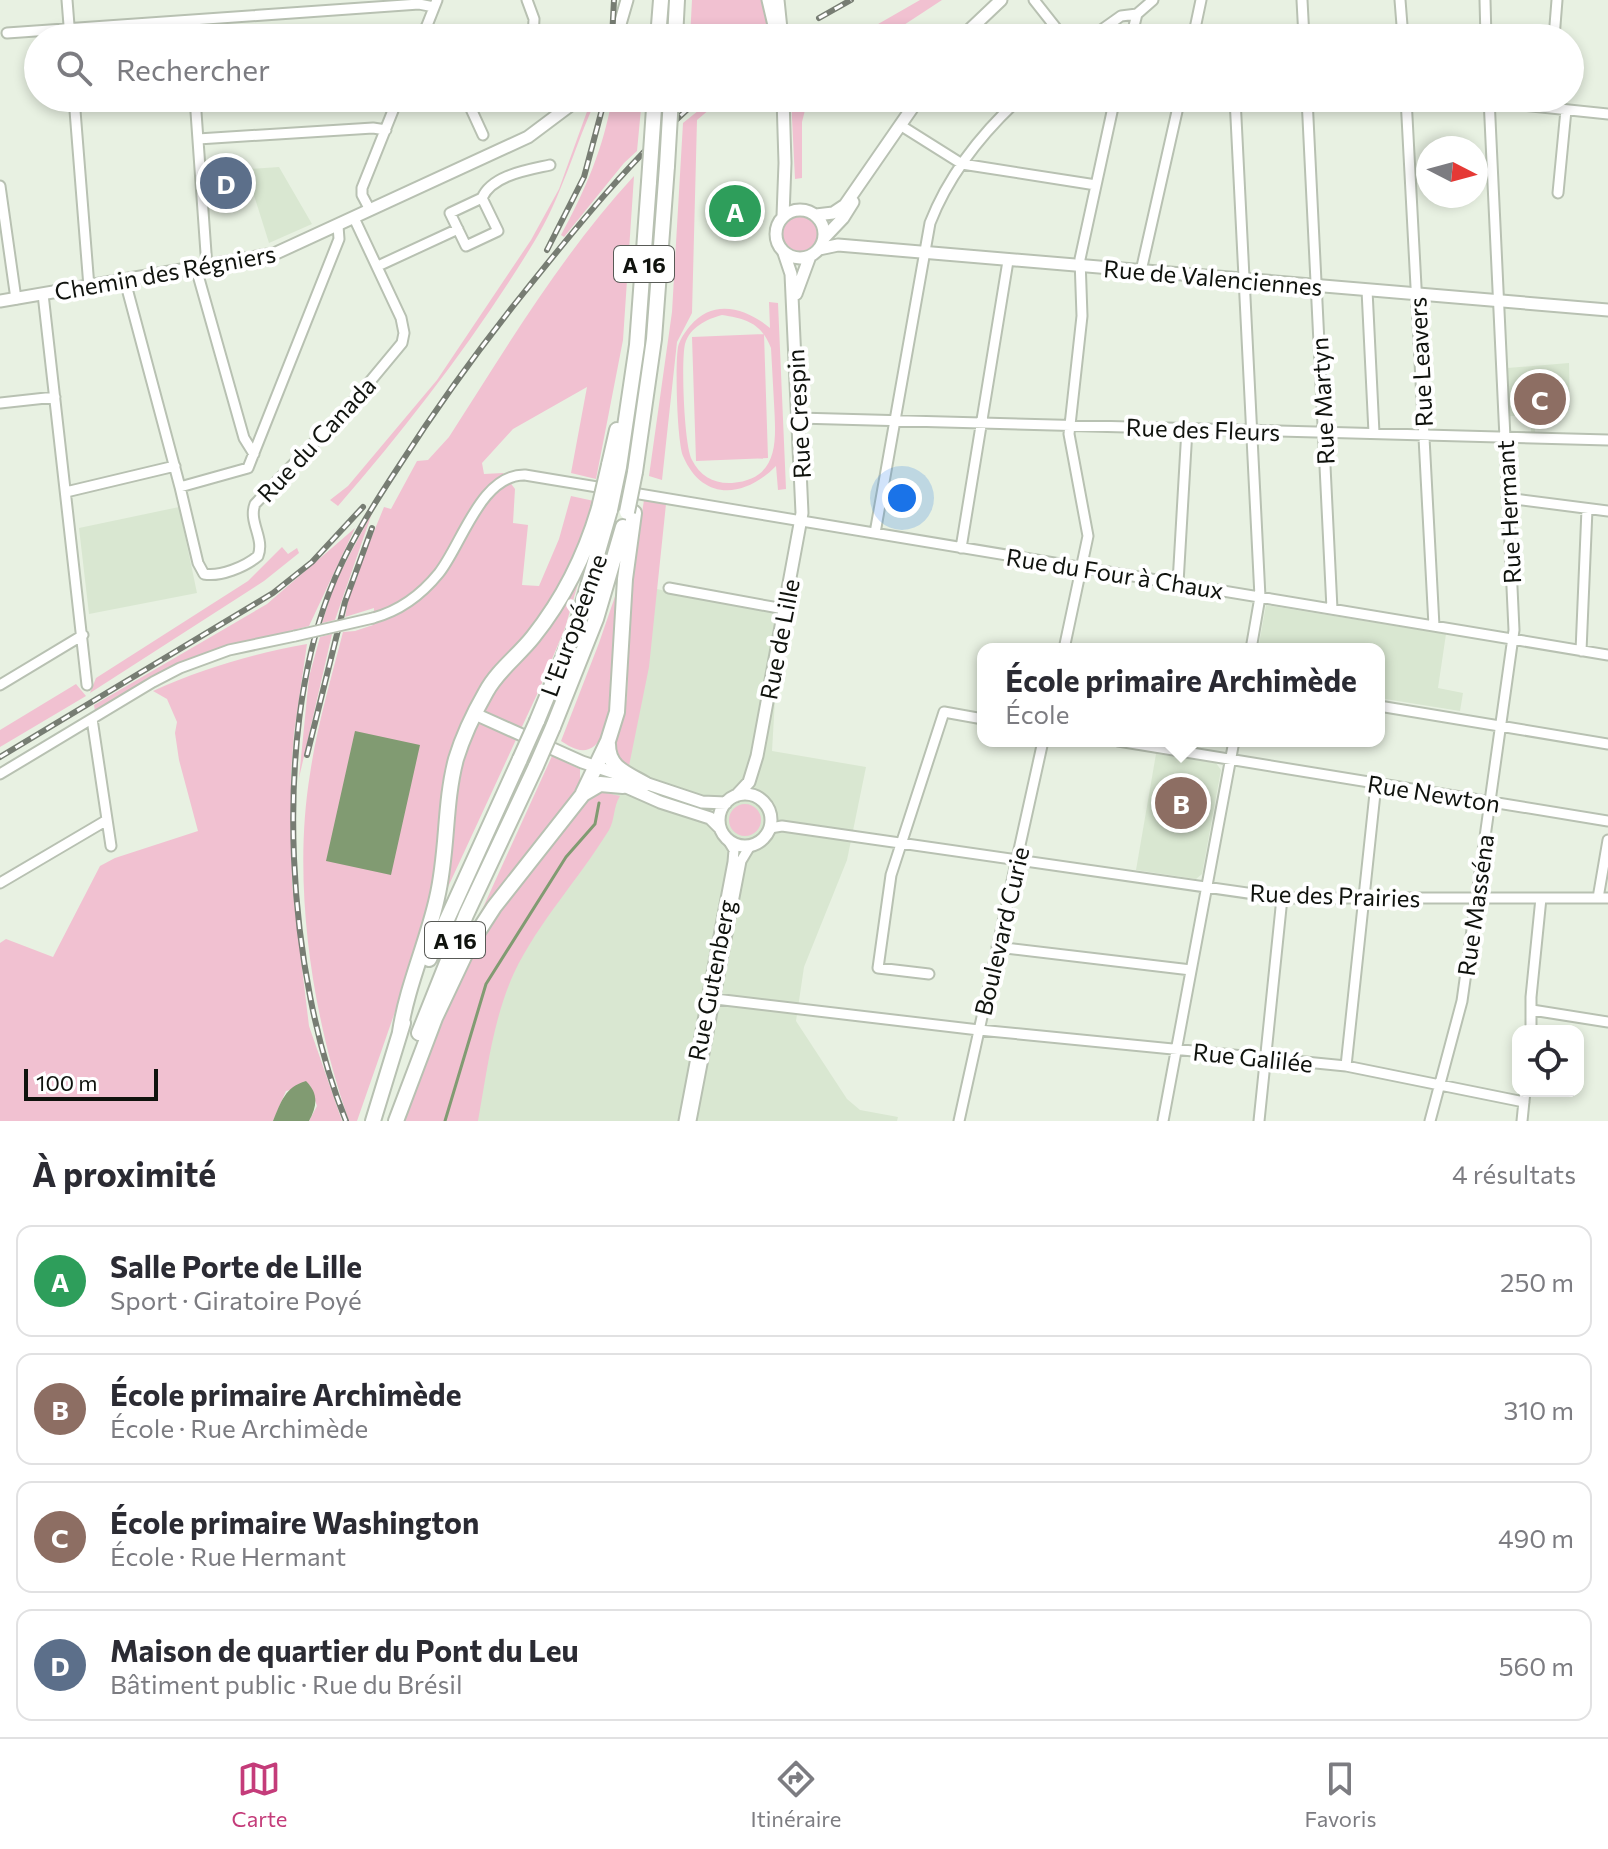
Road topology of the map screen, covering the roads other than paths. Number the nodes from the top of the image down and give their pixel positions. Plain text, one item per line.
1 (67, 0) edge
2 (527, 0) edge
3 (661, 0) edge
4 (677, 0) edge
5 (768, 0) edge
6 (778, 0) edge
7 (1001, 0) edge
8 (1034, 0) edge
9 (1142, 0) edge
10 (1153, 0) edge
11 (1201, 0) edge
12 (1302, 0) edge
13 (1400, 0) edge
14 (1485, 0) edge
15 (1557, 0) edge
16 (628, 3) edge
17 (436, 4) edge
18 (1134, 14) junction
19 (189, 21) junction
20 (68, 24) edge
21 (161, 24) edge
22 (189, 24) edge
23 (427, 24) edge
24 (534, 24) edge
25 (623, 24) edge
26 (659, 24) edge
27 (676, 24) edge
28 (775, 24) edge
29 (779, 24) edge
30 (976, 24) edge
31 (1053, 24) edge
32 (1108, 24) edge
33 (1132, 24) edge
34 (1196, 24) edge
35 (1303, 24) edge
36 (1402, 24) edge
37 (1486, 24) edge
38 (1555, 24) edge
39 (7, 33) dead end
40 (24, 33) edge
41 (75, 112) edge
42 (196, 112) edge
43 (393, 112) edge
44 (472, 112) edge
45 (554, 112) edge
46 (562, 112) edge
47 (653, 112) edge
48 (670, 112) edge
49 (783, 112) edge
50 (909, 112) edge
51 (1006, 112) edge
52 (1112, 112) edge
53 (1177, 112) edge
54 (1236, 112) edge
55 (1308, 112) edge
56 (1407, 112) edge
57 (1489, 112) edge
58 (1566, 112) edge
59 (1584, 112) edge
60 (1608, 114) edge
61 (900, 125) junction
62 (386, 130) junction
63 (483, 135) dead end
64 (198, 139) junction
65 (491, 154) junction
66 (785, 163) junction
67 (962, 164) junction
68 (550, 165) dead end
69 (1096, 185) junction
70 (0, 186) edge
71 (859, 187) junction
72 (1558, 193) dead end
73 (482, 198) junction
74 (370, 210) junction
75 (804, 210) junction
76 (816, 215) junction
77 (783, 216) junction
78 (354, 218) junction
79 (338, 226) junction
80 (458, 229) junction
81 (818, 248) junction
82 (784, 253) junction
83 (923, 253) junction
84 (1008, 261) junction
85 (378, 266) junction
86 (1079, 266) junction
87 (201, 268) junction
88 (1141, 271) junction
89 (1245, 279) junction
90 (125, 281) junction
91 (1316, 285) junction
92 (89, 287) junction
93 (1367, 290) junction
94 (43, 294) junction
95 (1416, 295) junction
96 (16, 299) junction
97 (0, 301) edge
98 (1497, 301) junction
99 (793, 306) junction
100 (1608, 310) edge
101 (55, 397) junction
102 (0, 403) edge
103 (798, 418) junction
104 (894, 421) junction
105 (981, 423) junction
106 (1069, 426) junction
107 (1187, 429) junction
108 (1252, 431) junction
109 (1324, 432) junction
110 (1374, 433) junction
111 (1424, 435) junction
112 (1503, 437) junction
113 (1608, 440) edge
114 (254, 454) junction
115 (175, 466) junction
116 (180, 487) junction
117 (66, 492) junction
118 (1507, 498) junction
119 (605, 509) junction
120 (1587, 509) junction
121 (1608, 511) edge
122 (631, 513) junction
123 (801, 521) junction
124 (875, 533) junction
125 (961, 548) junction
126 (1082, 568) junction
127 (1178, 583) junction
128 (669, 588) dead end
129 (1260, 597) junction
130 (784, 609) junction
131 (1332, 609) junction
132 (1434, 626) junction
133 (83, 635) junction
134 (1513, 639) junction
135 (1065, 643) edge
136 (1252, 643) edge
137 (1581, 651) junction
138 (1608, 655) edge
139 (0, 685) edge
140 (87, 685) dead end
141 (1385, 707) edge
142 (475, 714) junction
143 (977, 718) edge
144 (92, 719) junction
145 (1499, 726) junction
146 (608, 741) junction
147 (1608, 744) edge
148 (1042, 747) edge
149 (1155, 747) edge
150 (1233, 747) edge
151 (757, 756) junction
152 (1230, 759) junction
153 (591, 767) junction
154 (0, 774) edge
155 (645, 784) junction
156 (1376, 784) junction
157 (623, 786) junction
158 (583, 794) junction
159 (731, 799) junction
160 (760, 799) junction
161 (1489, 802) junction
162 (107, 820) junction
163 (1608, 821) edge
164 (770, 828) junction
165 (725, 835) junction
166 (1608, 840) edge
167 (900, 843) junction
168 (111, 846) dead end
169 (750, 846) junction
170 (1017, 861) junction
171 (0, 883) edge
172 (1206, 888) junction
173 (1282, 898) junction
174 (1364, 898) junction
175 (1476, 898) junction
176 (1541, 898) junction
177 (1603, 898) edge
178 (997, 947) junction
179 (1191, 970) junction
180 (929, 974) dead end
181 (711, 999) junction
182 (1532, 1010) junction
183 (1608, 1022) edge
184 (1531, 1025) edge
185 (979, 1030) junction
186 (400, 1032) junction
187 (1176, 1049) junction
188 (1265, 1058) junction
189 (1346, 1066) junction
190 (1441, 1084) junction
191 (1512, 1094) edge
192 (1524, 1097) edge
193 (373, 1121) edge
194 (393, 1121) edge
195 (684, 1121) edge
196 (691, 1121) edge
197 (959, 1121) edge
198 (1163, 1121) edge
199 (1259, 1121) edge
200 (1430, 1121) edge
201 (1522, 1121) edge

1 - 20 street
2 - 24 street
3 - 26 highway
4 - 27 highway
5 - 28 main road
6 - 29 main road
7 - 30 main road
8 - 31 street
9 - 18 street
10 - 18 street
11 - 34 street
12 - 35 street
13 - 36 street
14 - 37 street
15 - 38 street
16 - 25 main road
17 - 19 street
17 - 23 street
18 - 32 street
18 - 33 street
19 - 21 street
19 - 22 street
39 - 40 street
41 - 92 street
42 - 64 street
43 - 62 street
44 - 63 street
45 - 65 main road
46 - 65 main road
47 - 119 highway, A 16, bridge
48 - 122 highway, L'Européenne / A 16, bridge
49 - 66 main road
50 - 61 main road
51 - 67 street
52 - 69 street
53 - 88 street
54 - 89 street
55 - 91 street, Rue Martyn
56 - 95 street, Rue Leavers
57 - 98 street, Rue Hermant
58 - 72 street
59 - 60 street
61 - 67 street
61 - 71 main road
62 - 64 street
62 - 74 street
64 - 87 street
65 - 74 main road, Chemin des Régniers
66 - 75 main road
66 - 77 main road
67 - 69 street
67 - 83 street
68 - 73 street
69 - 86 street
70 - 96 street
71 - 76 main road
71 - 81 main road, Rue Crespin
73 - 80 street
73 - 80 street
74 - 78 main road, Chemin des Régniers
75 - 76 main road
75 - 77 main road
76 - 81 main road
77 - 82 main road
78 - 79 main road, Chemin des Régniers
78 - 85 street, Rue du Canada
79 - 87 main road, Chemin des Régniers
79 - 114 street
80 - 85 street
81 - 82 main road
81 - 83 main road, Rue de Valenciennes
81 - 99 main road, Rue Crespin
82 - 99 main road, Rue Crespin
83 - 84 main road, Rue de Valenciennes
83 - 104 street
84 - 86 main road, Rue de Valenciennes
84 - 105 street
85 - 116 street, Rue du Canada
86 - 88 main road, Rue de Valenciennes
86 - 106 street
87 - 90 main road, Chemin des Régniers
87 - 114 street
88 - 89 main road, Rue de Valenciennes
89 - 91 main road, Rue de Valenciennes
89 - 108 street
90 - 92 main road, Chemin des Régniers
90 - 115 street, Rue du Canada
91 - 93 main road, Rue de Valenciennes
91 - 109 street, Rue Martyn
92 - 94 main road, Chemin des Régniers
93 - 95 main road, Rue de Valenciennes
93 - 110 street
94 - 96 main road, Chemin des Régniers
94 - 101 street
95 - 98 main road, Rue de Valenciennes
95 - 111 street, Rue Leavers
96 - 97 main road, Chemin des Régniers
98 - 100 main road, Rue de Valenciennes
98 - 112 street, Rue Hermant
99 - 103 main road, Rue Crespin
101 - 102 street
101 - 117 street
103 - 104 street, Rue des Fleurs
103 - 123 main road, Rue Crespin
104 - 105 street, Rue des Fleurs
104 - 124 street
105 - 106 street, Rue des Fleurs
105 - 125 street
106 - 107 street, Rue des Fleurs
106 - 126 street
107 - 108 street, Rue des Fleurs
107 - 127 street
108 - 109 street, Rue des Fleurs
108 - 129 street
109 - 110 street, Rue des Fleurs
109 - 131 street, Rue Martyn
110 - 111 street, Rue des Fleurs
111 - 112 street, Rue des Fleurs
111 - 132 street, Rue Leavers
112 - 113 street, Rue des Fleurs
112 - 118 street, Rue Hermant
114 - 116 street
115 - 116 street, Rue du Canada
115 - 117 street
117 - 133 street
118 - 120 street
118 - 134 street, Rue Hermant
119 - 142 highway
119 - 186 highway, L'Européenne / A 16, bridge
120 - 121 street
120 - 137 street
122 - 146 highway
122 - 194 highway, L'Européenne / A 16, bridge
123 - 124 street, Rue du Four à Chaux
123 - 130 main road, Rue de Lille
123 - 144 street, Rue du Four à Chaux, bridge
124 - 125 street, Rue du Four à Chaux
125 - 126 street, Rue du Four à Chaux
126 - 127 street, Rue du Four à Chaux
126 - 135 street
127 - 129 street, Rue du Four à Chaux
128 - 130 street
129 - 131 street, Rue du Four à Chaux
129 - 136 street
130 - 151 main road, Rue de Lille
131 - 132 street, Rue du Four à Chaux
132 - 134 street, Rue du Four à Chaux
133 - 139 street
133 - 140 street
134 - 137 street, Rue du Four à Chaux
134 - 145 street, Rue Masséna
137 - 138 street, Rue du Four à Chaux
141 - 145 street
142 - 153 main road
142 - 186 highway
143 - 167 street
144 - 154 street, Rue du Four à Chaux
144 - 162 street
145 - 147 street
145 - 161 street, Rue Masséna
146 - 153 highway
146 - 155 highway
148 - 170 street, Boulevard Curie
149 - 152 street, Rue Newton
150 - 152 street
151 - 159 main road, Rue de Lille
151 - 160 main road, Rue de Lille
152 - 156 street, Rue Newton
152 - 172 street
153 - 155 main road
153 - 157 main road
153 - 158 highway
155 - 159 main road
156 - 161 street, Rue Newton
156 - 174 street
157 - 158 highway
157 - 165 main road
158 - 194 highway
159 - 160 main road
159 - 165 main road
160 - 164 main road
161 - 163 street, Rue Newton
161 - 175 street, Rue Masséna
162 - 168 street
162 - 171 street
164 - 167 street, Rue des Prairies
164 - 169 main road
165 - 169 main road
165 - 181 street, Rue Gutenberg
166 - 177 street
167 - 170 street, Rue des Prairies
167 - 180 street
169 - 181 street, Rue Gutenberg
170 - 172 street, Rue des Prairies
170 - 178 street, Boulevard Curie
172 - 173 street, Rue des Prairies
172 - 179 street
173 - 174 street, Rue des Prairies
173 - 188 street
174 - 175 street, Rue des Prairies
174 - 189 street
175 - 176 street, Rue des Prairies
175 - 190 street, Rue Masséna
176 - 177 street, Rue des Prairies
176 - 182 street
178 - 179 street
178 - 185 street, Boulevard Curie
179 - 187 street
181 - 185 street, Rue Galilée
181 - 195 street, Rue Gutenberg
181 - 196 street, Rue Gutenberg
182 - 183 street
182 - 184 street
185 - 187 street, Rue Galilée
185 - 197 street, Boulevard Curie
186 - 193 highway, L'Européenne / A 16
187 - 188 street, Rue Galilée
187 - 198 street
188 - 189 street, Rue Galilée
188 - 199 street
189 - 190 street, Rue Galilée
190 - 191 street, Rue Galilée
190 - 200 street, Rue Masséna
192 - 201 street

